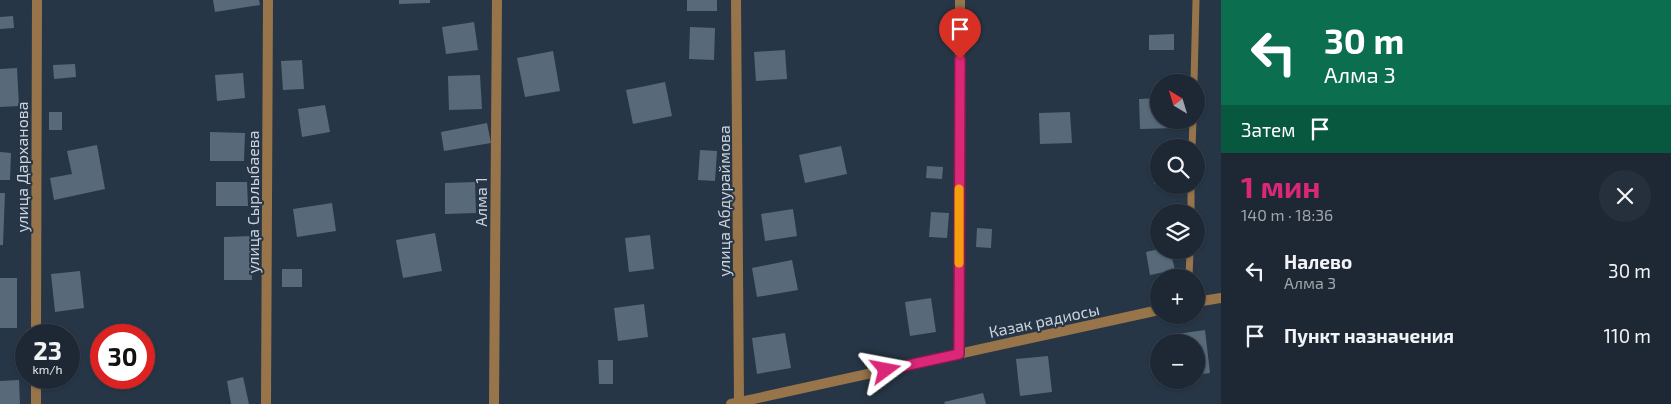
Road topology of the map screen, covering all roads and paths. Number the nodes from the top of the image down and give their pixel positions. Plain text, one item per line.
1 (37, 0) edge
2 (268, 0) edge
3 (497, 0) edge
4 (736, 0) edge
5 (960, 0) edge
6 (1196, 0) edge
7 (1194, 74) edge
8 (1221, 298) edge
9 (1205, 301) edge
10 (1150, 312) edge
11 (36, 324) edge
12 (959, 354) junction
13 (36, 389) edge
14 (735, 403) edge
15 (36, 404) edge
16 (266, 404) edge
17 (494, 404) edge

1 - 11 street, улица Дарханова
2 - 16 street, улица Сырлыбаева
3 - 17 street, Алма 1
4 - 14 street, улица Абдураймова
5 - 12 street
6 - 7 lane
8 - 9 street
10 - 12 street, Казак радиосы
12 - 14 street, Казак радиосы
13 - 15 street

